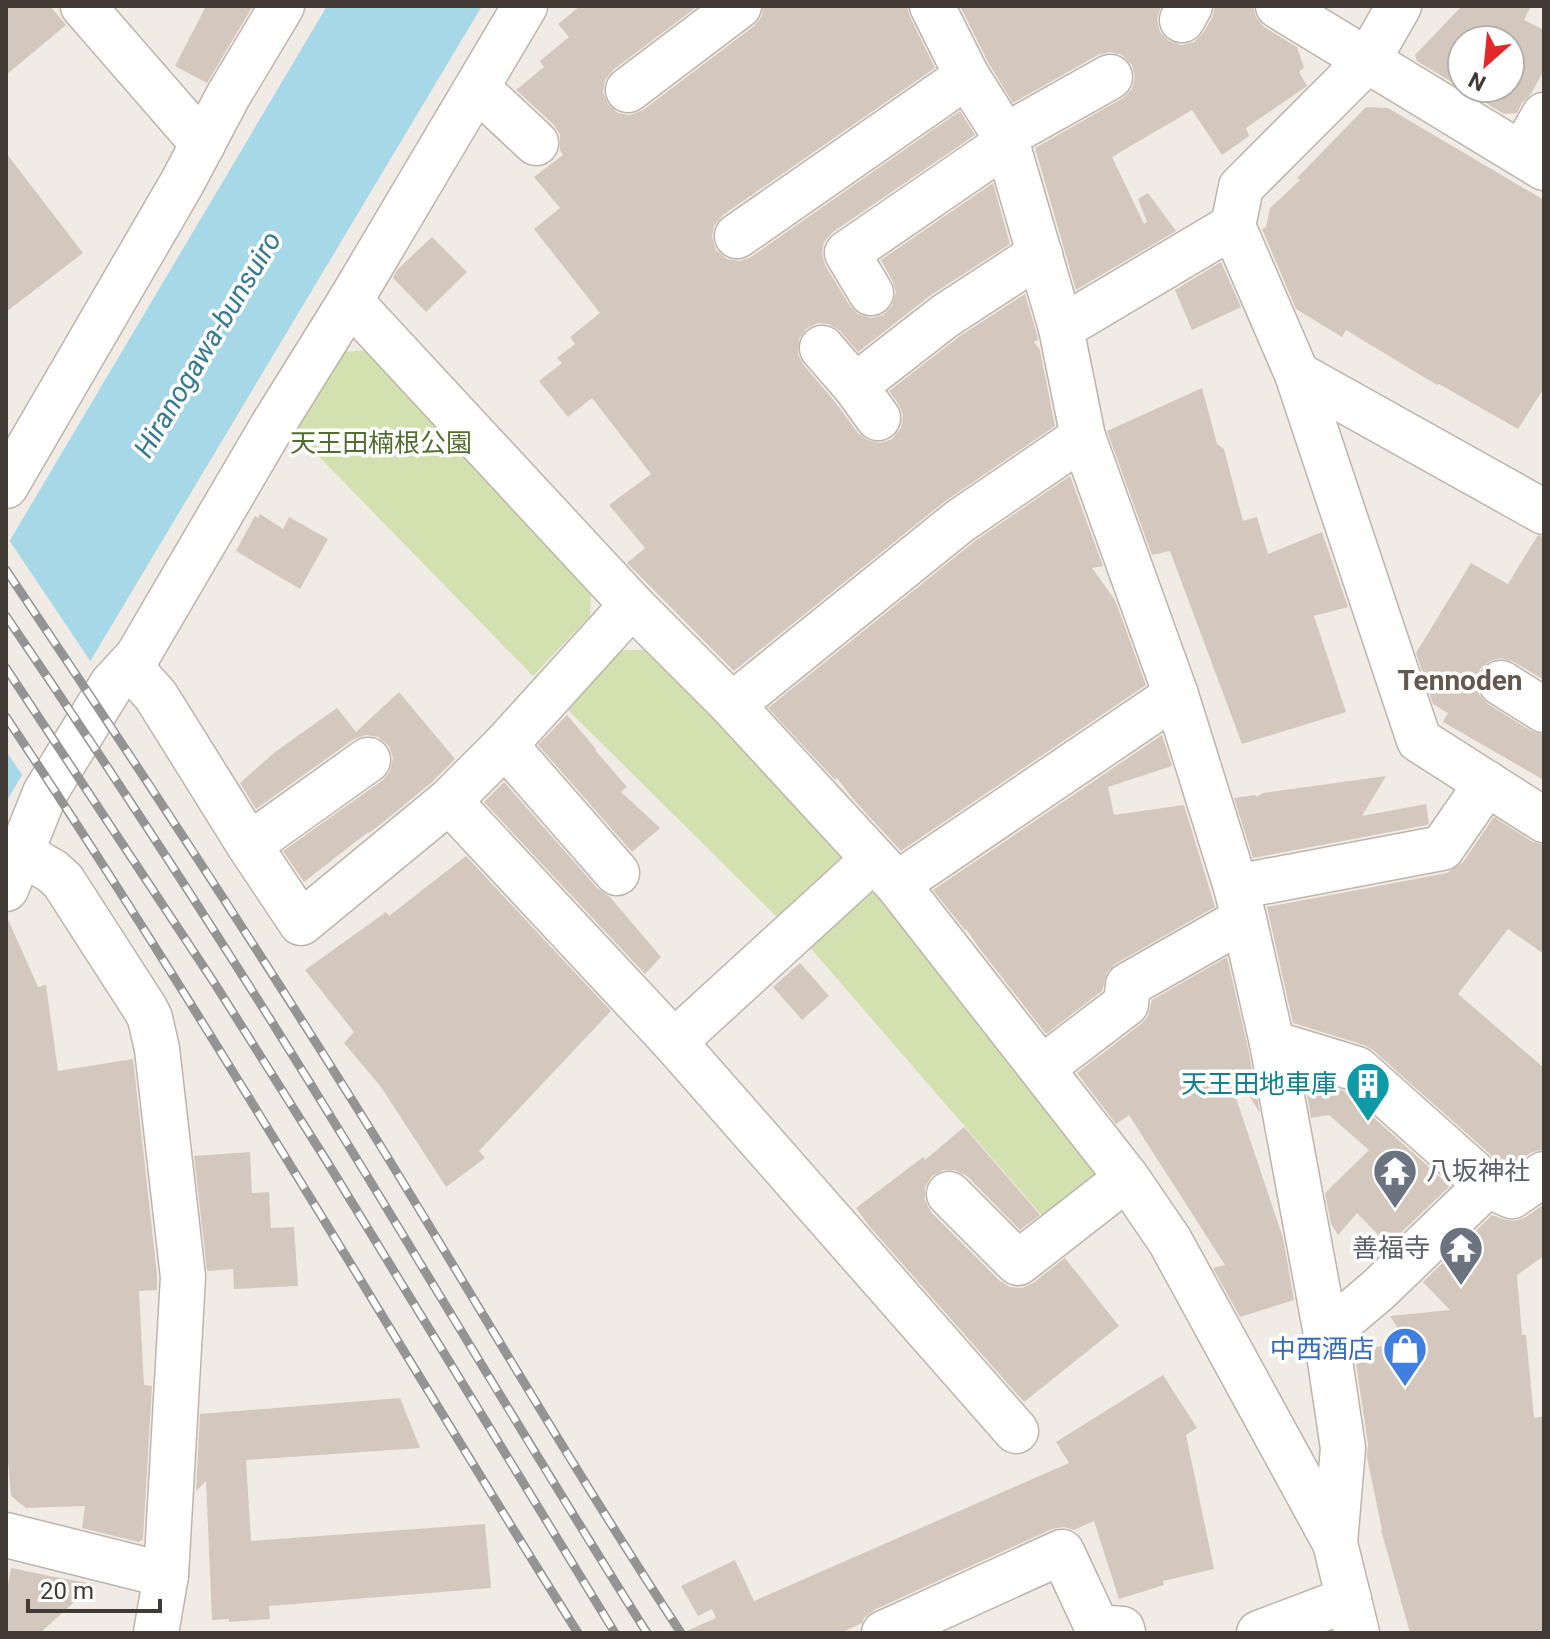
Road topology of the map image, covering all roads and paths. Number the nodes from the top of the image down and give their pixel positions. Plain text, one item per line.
1 (83, 6) edge
2 (282, 6) edge
3 (525, 6) edge
4 (739, 6) edge
5 (932, 6) edge
6 (1278, 6) edge
7 (1399, 6) edge
8 (1368, 60) junction
9 (967, 76) junction
10 (1110, 77) dead end
11 (477, 88) junction
12 (628, 90) dead end
13 (1544, 115) edge
14 (1006, 139) junction
15 (536, 143) dead end
16 (203, 144) junction
17 (1533, 161) edge
18 (1233, 226) junction
19 (737, 236) dead end
20 (1040, 254) junction
21 (871, 293) dead end
22 (350, 301) junction
23 (1061, 328) junction
24 (822, 348) dead end
25 (1297, 374) junction
26 (1083, 437) junction
27 (6, 486) edge
28 (1544, 512) edge
29 (632, 605) junction
30 (127, 668) junction
31 (1501, 683) dead end
32 (1176, 695) junction
33 (732, 705) junction
34 (1544, 710) edge
35 (505, 745) junction
36 (368, 760) dead end
37 (1487, 783) junction
38 (449, 801) junction
39 (1544, 820) edge
40 (249, 845) junction
41 (14, 871) edge
42 (885, 872) junction
43 (617, 873) dead end
44 (1240, 903) junction
45 (674, 1042) junction
46 (1272, 1043) junction
47 (1042, 1068) junction
48 (1544, 1174) edge
49 (1127, 1178) junction
50 (1487, 1185) junction
51 (949, 1194) dead end
52 (1326, 1334) junction
53 (1016, 1431) dead end
54 (6, 1535) edge
55 (1335, 1543) junction
56 (166, 1575) junction
57 (1353, 1616) edge
58 (156, 1633) edge
59 (884, 1633) edge
60 (1123, 1633) edge
61 (1259, 1633) edge

1 - 16 street
2 - 16 street
3 - 11 street
4 - 12 street
5 - 9 street
6 - 8 street
7 - 8 street
8 - 17 street
8 - 18 street
9 - 14 street
9 - 19 street
10 - 14 street
11 - 15 street
11 - 22 street
13 - 17 street
14 - 20 street
14 - 21 street
16 - 27 street
18 - 23 street
18 - 25 street
20 - 23 street
20 - 24 street
22 - 29 street
22 - 30 street
23 - 26 street
25 - 28 street
25 - 37 street
26 - 32 street
26 - 33 street
29 - 33 street
29 - 35 street
30 - 40 street
30 - 41 street
31 - 34 street
32 - 42 street
32 - 44 street
33 - 42 street
35 - 38 street
35 - 43 street
36 - 40 street
37 - 39 street
37 - 44 street
38 - 40 street
38 - 45 street
41 - 56 street
42 - 45 street
42 - 47 street
44 - 46 street
44 - 47 street
45 - 53 street
46 - 50 street
46 - 52 street
47 - 49 street
48 - 50 street
49 - 51 street
49 - 55 street
50 - 52 street
52 - 55 street
54 - 56 street
55 - 57 street
56 - 58 street
57 - 61 street
59 - 60 street

